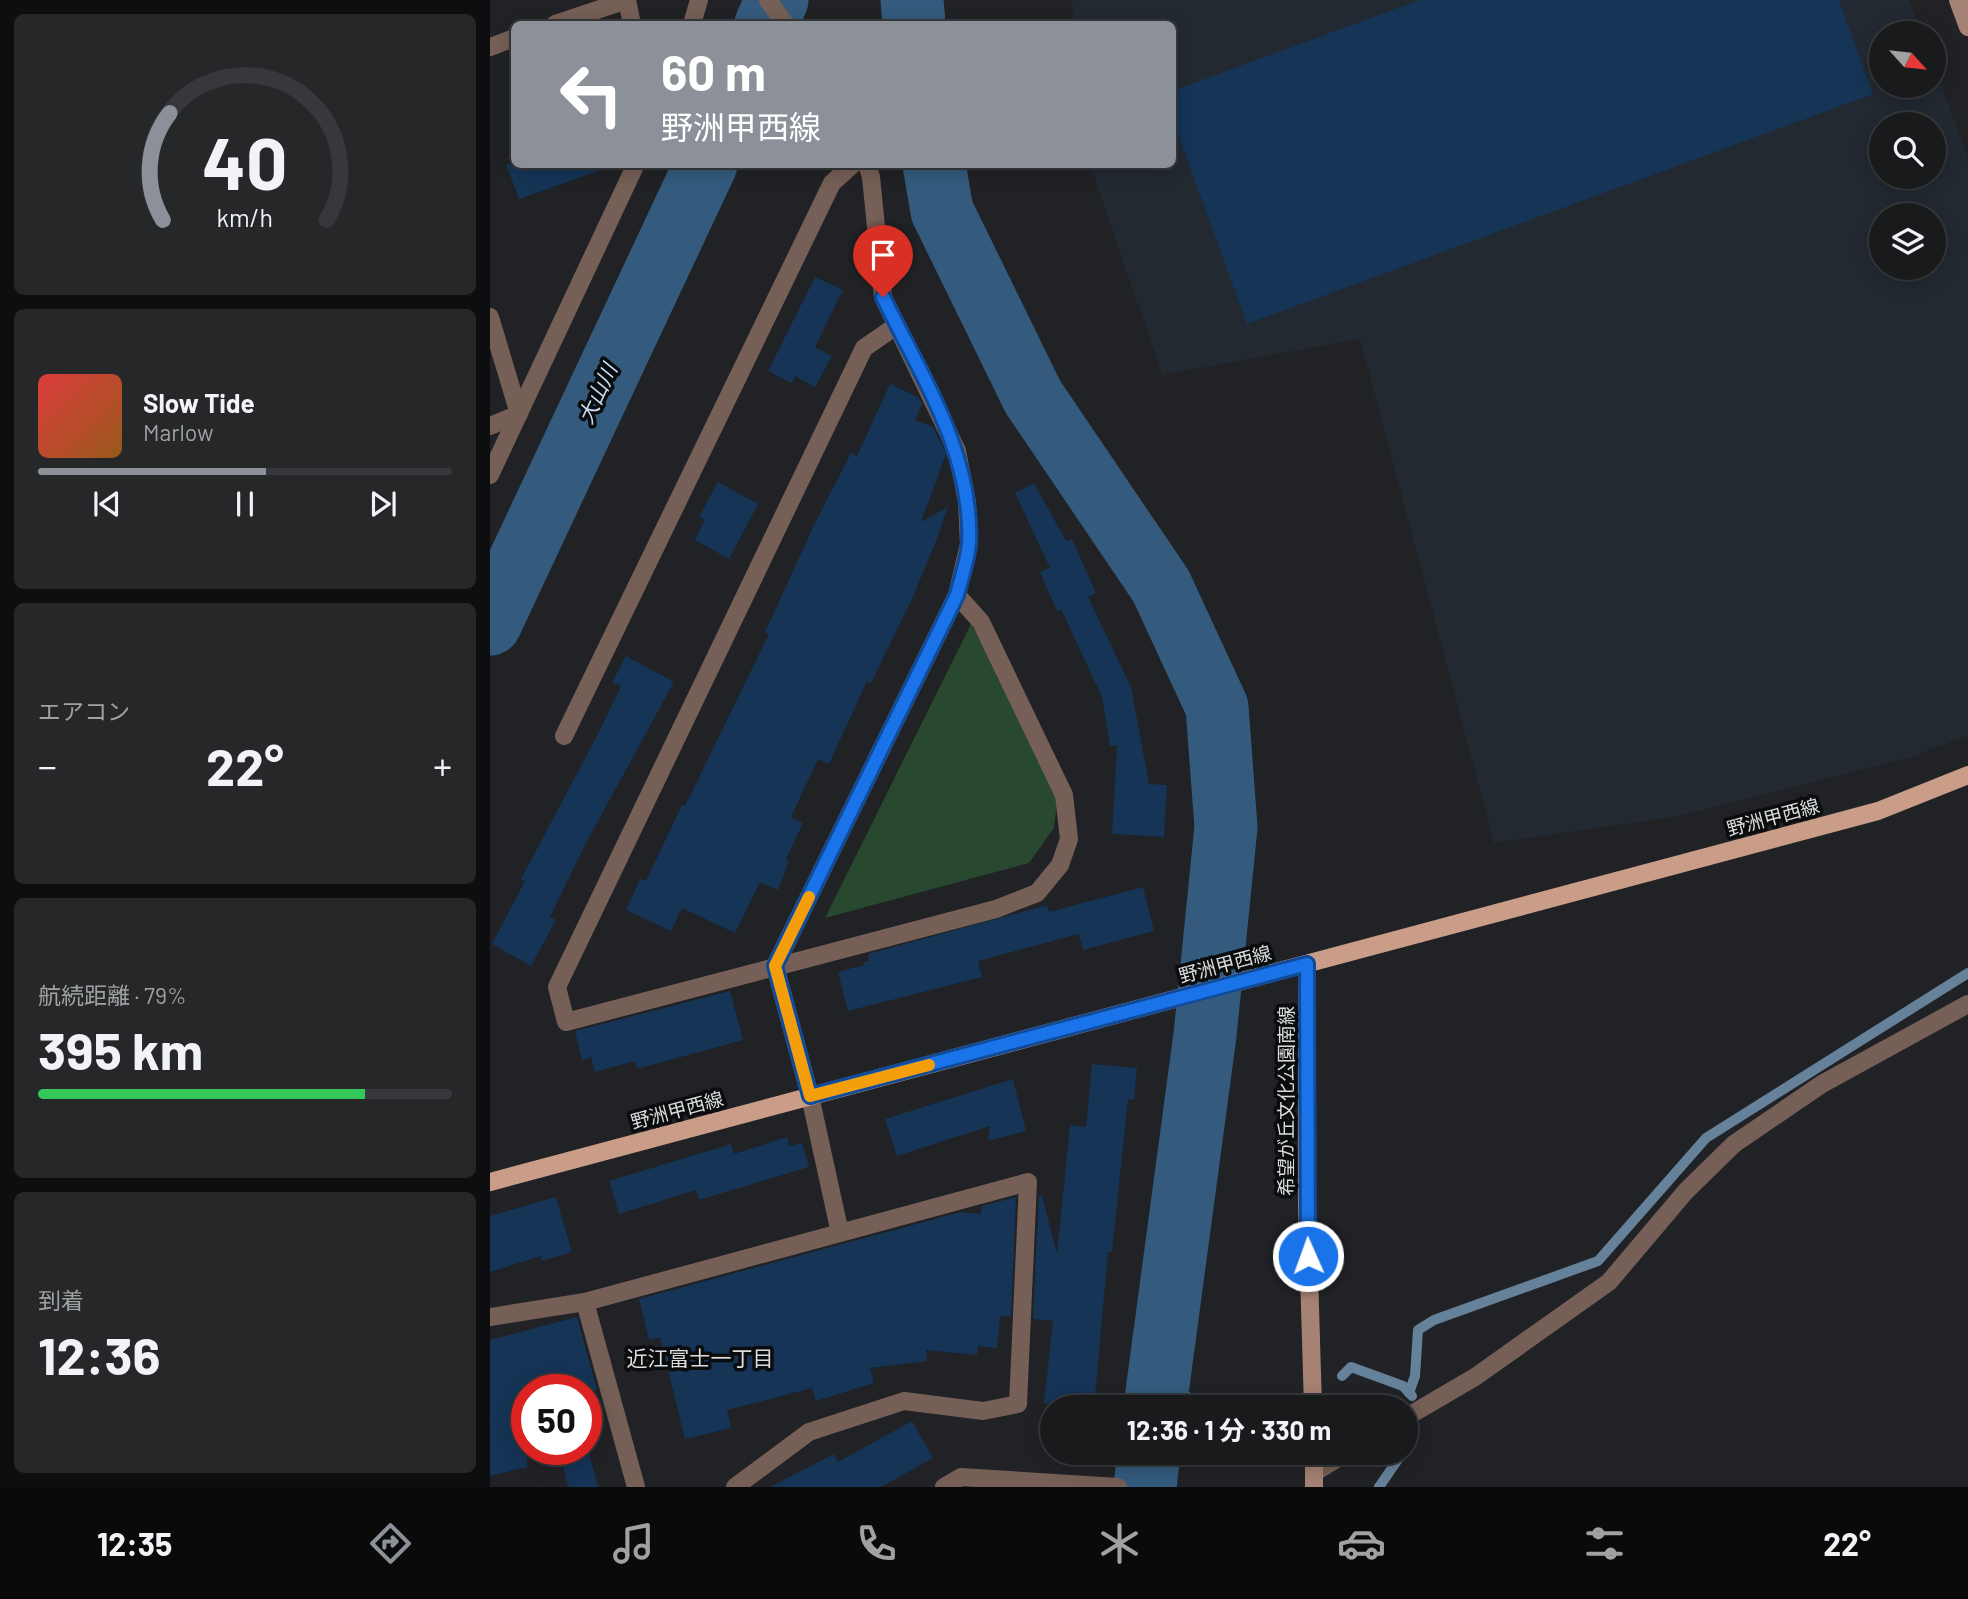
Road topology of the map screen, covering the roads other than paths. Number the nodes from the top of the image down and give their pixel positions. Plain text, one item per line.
1 (627, 0) edge
2 (699, 0) edge
3 (768, 0) edge
4 (1958, 0) edge
5 (564, 21) edge
6 (631, 21) edge
7 (693, 21) edge
8 (783, 21) edge
9 (1968, 27) edge
10 (511, 39) edge
11 (490, 47) edge
12 (634, 168) edge
13 (849, 168) edge
14 (868, 168) edge
15 (490, 317) edge
16 (896, 326) junction
17 (519, 414) junction
18 (490, 426) edge
19 (490, 475) edge
20 (957, 595) junction
21 (564, 736) dead end
22 (1968, 775) edge
23 (1307, 964) junction
24 (775, 966) junction
25 (1968, 1004) edge
26 (810, 1096) junction
27 (490, 1182) edge
28 (840, 1233) junction
29 (585, 1303) junction
30 (490, 1317) edge
31 (1313, 1395) edge
32 (1418, 1410) edge
33 (1332, 1465) edge
34 (1315, 1479) edge
35 (636, 1487) edge
36 (735, 1487) edge
37 (944, 1487) edge
38 (1118, 1487) edge

1 - 5 street
1 - 6 street
2 - 7 street
3 - 8 street
4 - 9 main road
10 - 11 street
12 - 17 street
13 - 21 street
14 - 16 street
15 - 17 street
16 - 20 street
16 - 24 street
17 - 18 street
17 - 19 street
20 - 24 street
20 - 24 street
22 - 23 main road, 野洲甲西線
23 - 26 main road, 野洲甲西線
23 - 31 main road, 希望が丘文化公園南線
24 - 26 street
25 - 32 street
26 - 27 main road, 野洲甲西線
26 - 28 street
28 - 29 street
28 - 36 street
29 - 30 street
29 - 35 street
33 - 34 street
37 - 38 street

